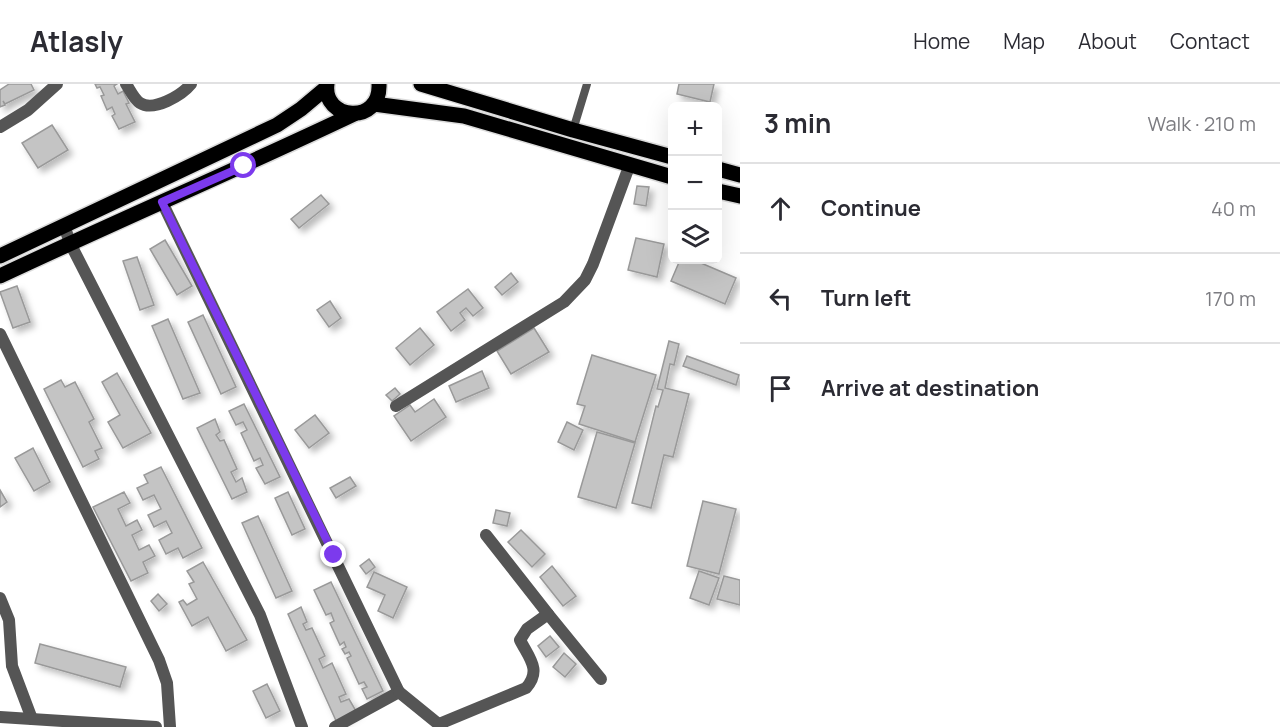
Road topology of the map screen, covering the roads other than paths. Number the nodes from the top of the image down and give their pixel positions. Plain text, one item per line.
1 (57, 84) edge
2 (126, 84) edge
3 (191, 84) edge
4 (379, 84) edge
5 (421, 84) edge
6 (587, 84) edge
7 (327, 86) edge
8 (374, 104) junction
9 (354, 114) junction
10 (0, 127) edge
11 (573, 130) junction
12 (668, 156) edge
13 (630, 164) junction
14 (722, 170) edge
15 (740, 175) edge
16 (668, 176) edge
17 (722, 192) edge
18 (740, 196) edge
19 (162, 202) junction
20 (63, 225) junction
21 (70, 243) junction
22 (0, 256) edge
23 (0, 276) edge
24 (0, 334) edge
25 (396, 406) dead end
26 (486, 535) dead end
27 (0, 598) edge
28 (548, 614) junction
29 (601, 679) dead end
30 (399, 692) junction
31 (0, 717) edge
32 (32, 719) junction
33 (440, 726) edge
34 (156, 727) edge
35 (170, 727) edge
36 (302, 727) edge
37 (335, 727) edge

1 - 10 street
2 - 3 street
4 - 8 main road
5 - 11 main road
6 - 11 lane
7 - 9 main road
7 - 20 main road
8 - 9 main road
8 - 13 main road
9 - 19 main road
11 - 12 main road
13 - 16 main road
13 - 25 street
14 - 15 main road
17 - 18 main road
19 - 21 main road
19 - 30 street
20 - 21 street
20 - 22 main road
21 - 23 main road
21 - 36 street
24 - 35 street
26 - 28 street
27 - 32 street
28 - 29 street
28 - 33 street
30 - 33 street
30 - 37 street
31 - 32 street
32 - 34 street

